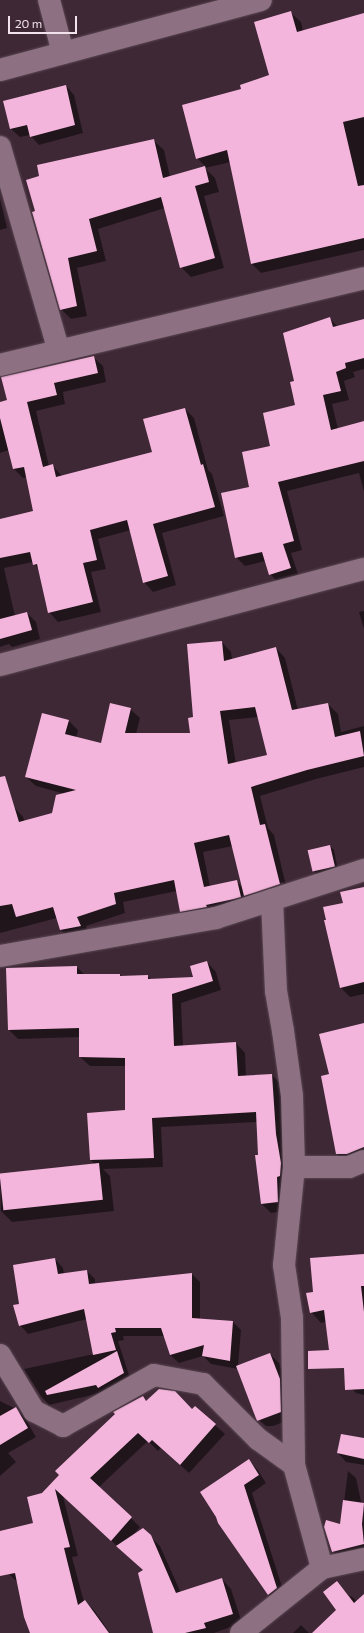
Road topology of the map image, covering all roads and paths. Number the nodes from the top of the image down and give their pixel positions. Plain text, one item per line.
1 (49, 0) edge
2 (261, 0) edge
3 (63, 53) junction
4 (0, 70) edge
5 (0, 147) edge
6 (364, 278) edge
7 (59, 351) junction
8 (0, 366) edge
9 (364, 569) edge
10 (0, 665) edge
11 (364, 870) edge
12 (272, 900) junction
13 (0, 956) edge
14 (364, 1161) edge
15 (294, 1167) junction
16 (0, 1355) edge
17 (294, 1465) junction
18 (364, 1559) edge
19 (322, 1568) junction
20 (241, 1633) edge

1 - 3 street
2 - 3 street
3 - 4 street
5 - 7 street
6 - 7 street
7 - 8 street
9 - 10 street
11 - 12 street
12 - 13 street
12 - 15 street
14 - 15 street
15 - 17 street
16 - 17 street
17 - 19 street
18 - 19 street
19 - 20 street

